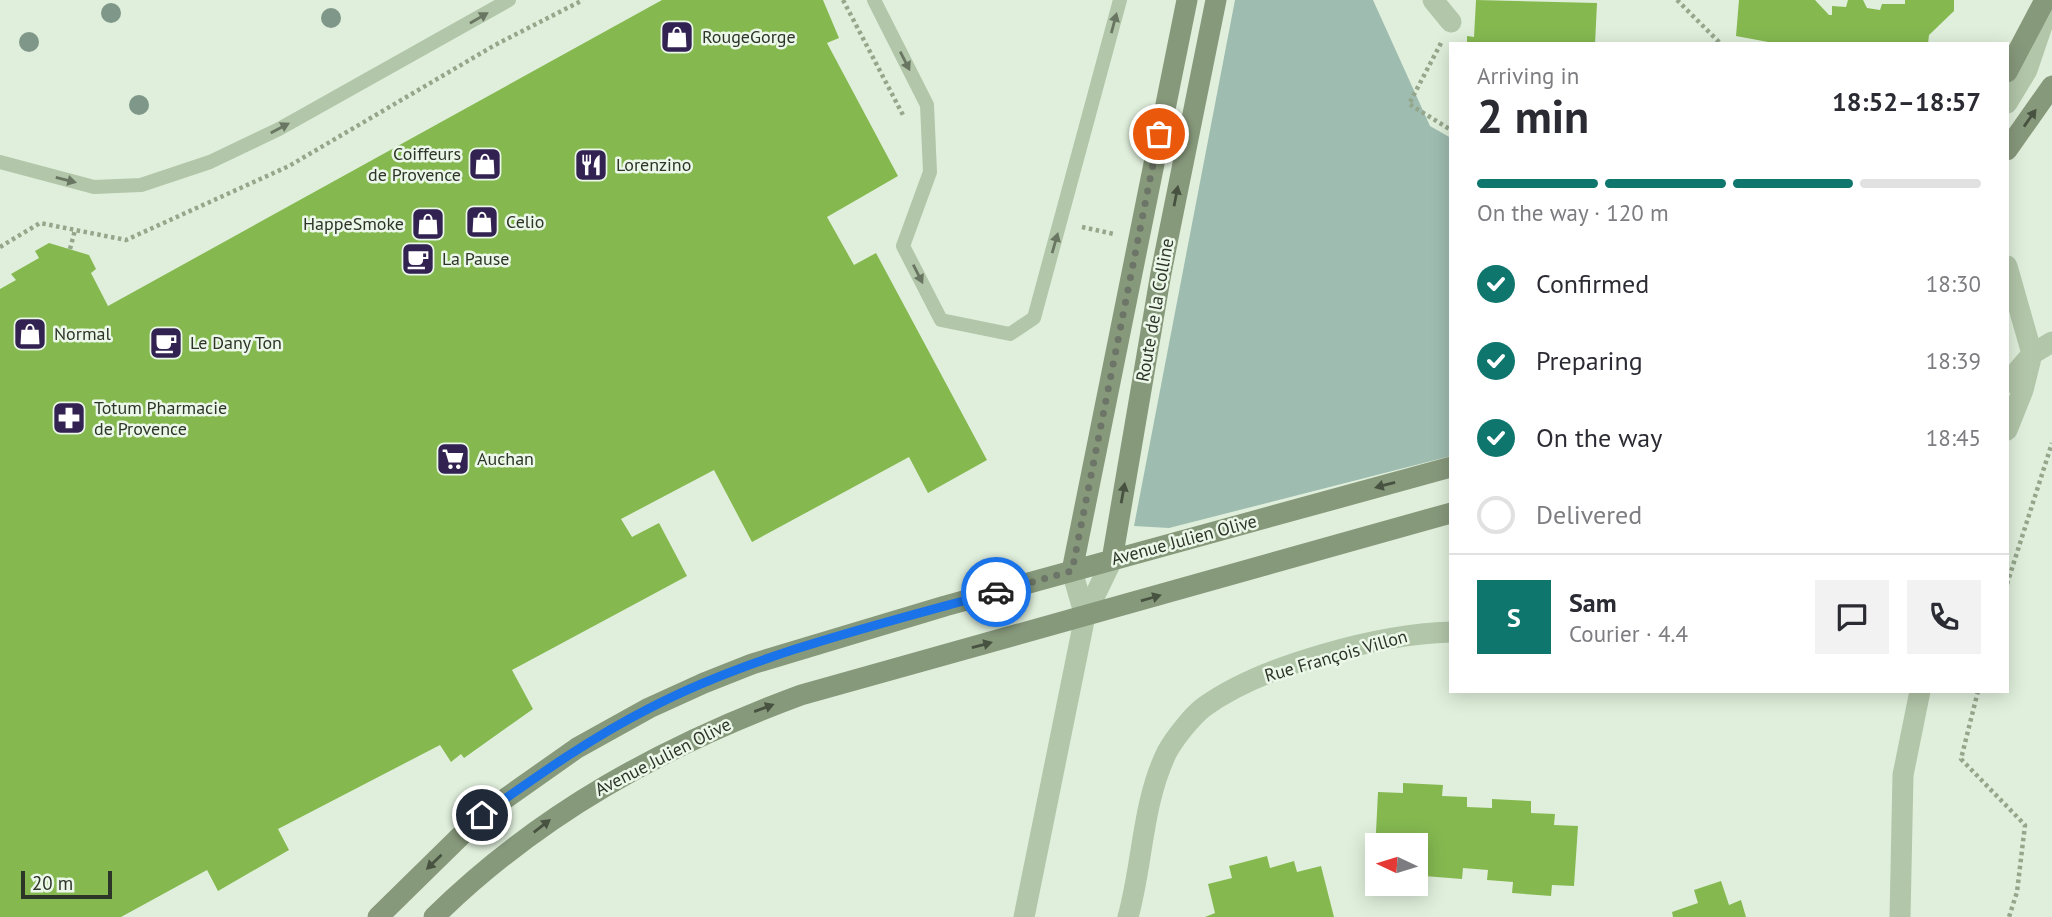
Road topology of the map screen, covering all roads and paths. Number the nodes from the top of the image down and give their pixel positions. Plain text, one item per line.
1 (509, 0) edge
2 (843, 0) edge
3 (874, 0) edge
4 (1120, 0) edge
5 (1187, 0) edge
6 (1216, 0) edge
7 (1433, 0) edge
8 (1677, 0) edge
9 (2045, 0) edge
10 (2051, 0) edge
11 (1451, 22) joint
12 (1719, 42) edge
13 (2009, 68) edge
14 (2052, 86) edge
15 (2009, 100) edge
16 (1449, 129) edge
17 (907, 130) dead end
18 (2009, 147) edge
19 (0, 152) edge
20 (5, 163) edge
21 (1061, 222) junction
22 (75, 230) dead end
23 (1137, 239) junction
24 (70, 249) dead end
25 (2009, 273) edge
26 (2052, 342) edge
27 (2032, 354) junction
28 (2009, 381) edge
29 (2009, 425) edge
30 (2052, 443) edge
31 (1449, 468) edge
32 (1449, 514) edge
33 (1112, 560) junction
34 (1072, 571) junction
35 (2009, 578) edge
36 (1085, 616) junction
37 (1449, 632) edge
38 (1920, 693) edge
39 (1978, 693) edge
40 (378, 917) edge
41 (434, 917) edge
42 (1024, 917) edge
43 (1128, 917) edge
44 (1899, 917) edge
45 (2009, 917) edge

20 -> 1 lane
2 - 17 path
3 -> 21 lane
21 -> 4 lane
5 - 23 main road, Route de la Colline
33 -> 6 main road, Route de la Colline
7 - 11 street
8 - 12 path
9 - 13 main road
10 - 15 street
11 - 16 path
18 -> 14 main road
19 - 20 lane
21 - 23 path
22 - 24 path
23 - 34 main road, Route de la Colline
25 - 27 street
26 - 27 street
27 - 28 street
27 - 29 street
30 - 35 path
31 -> 33 main road, Avenue Julien Olive
36 -> 32 main road, Avenue Julien Olive
33 - 34 main road, Avenue Julien Olive
33 - 36 street, Route de la Colline
34 - 36 street, Route de la Colline
34 -> 40 main road, Avenue Julien Olive
41 -> 36 main road, Avenue Julien Olive
36 - 42 street, Route de la Colline
37 - 43 street, Rue François Villon
38 - 44 street
39 - 45 path

